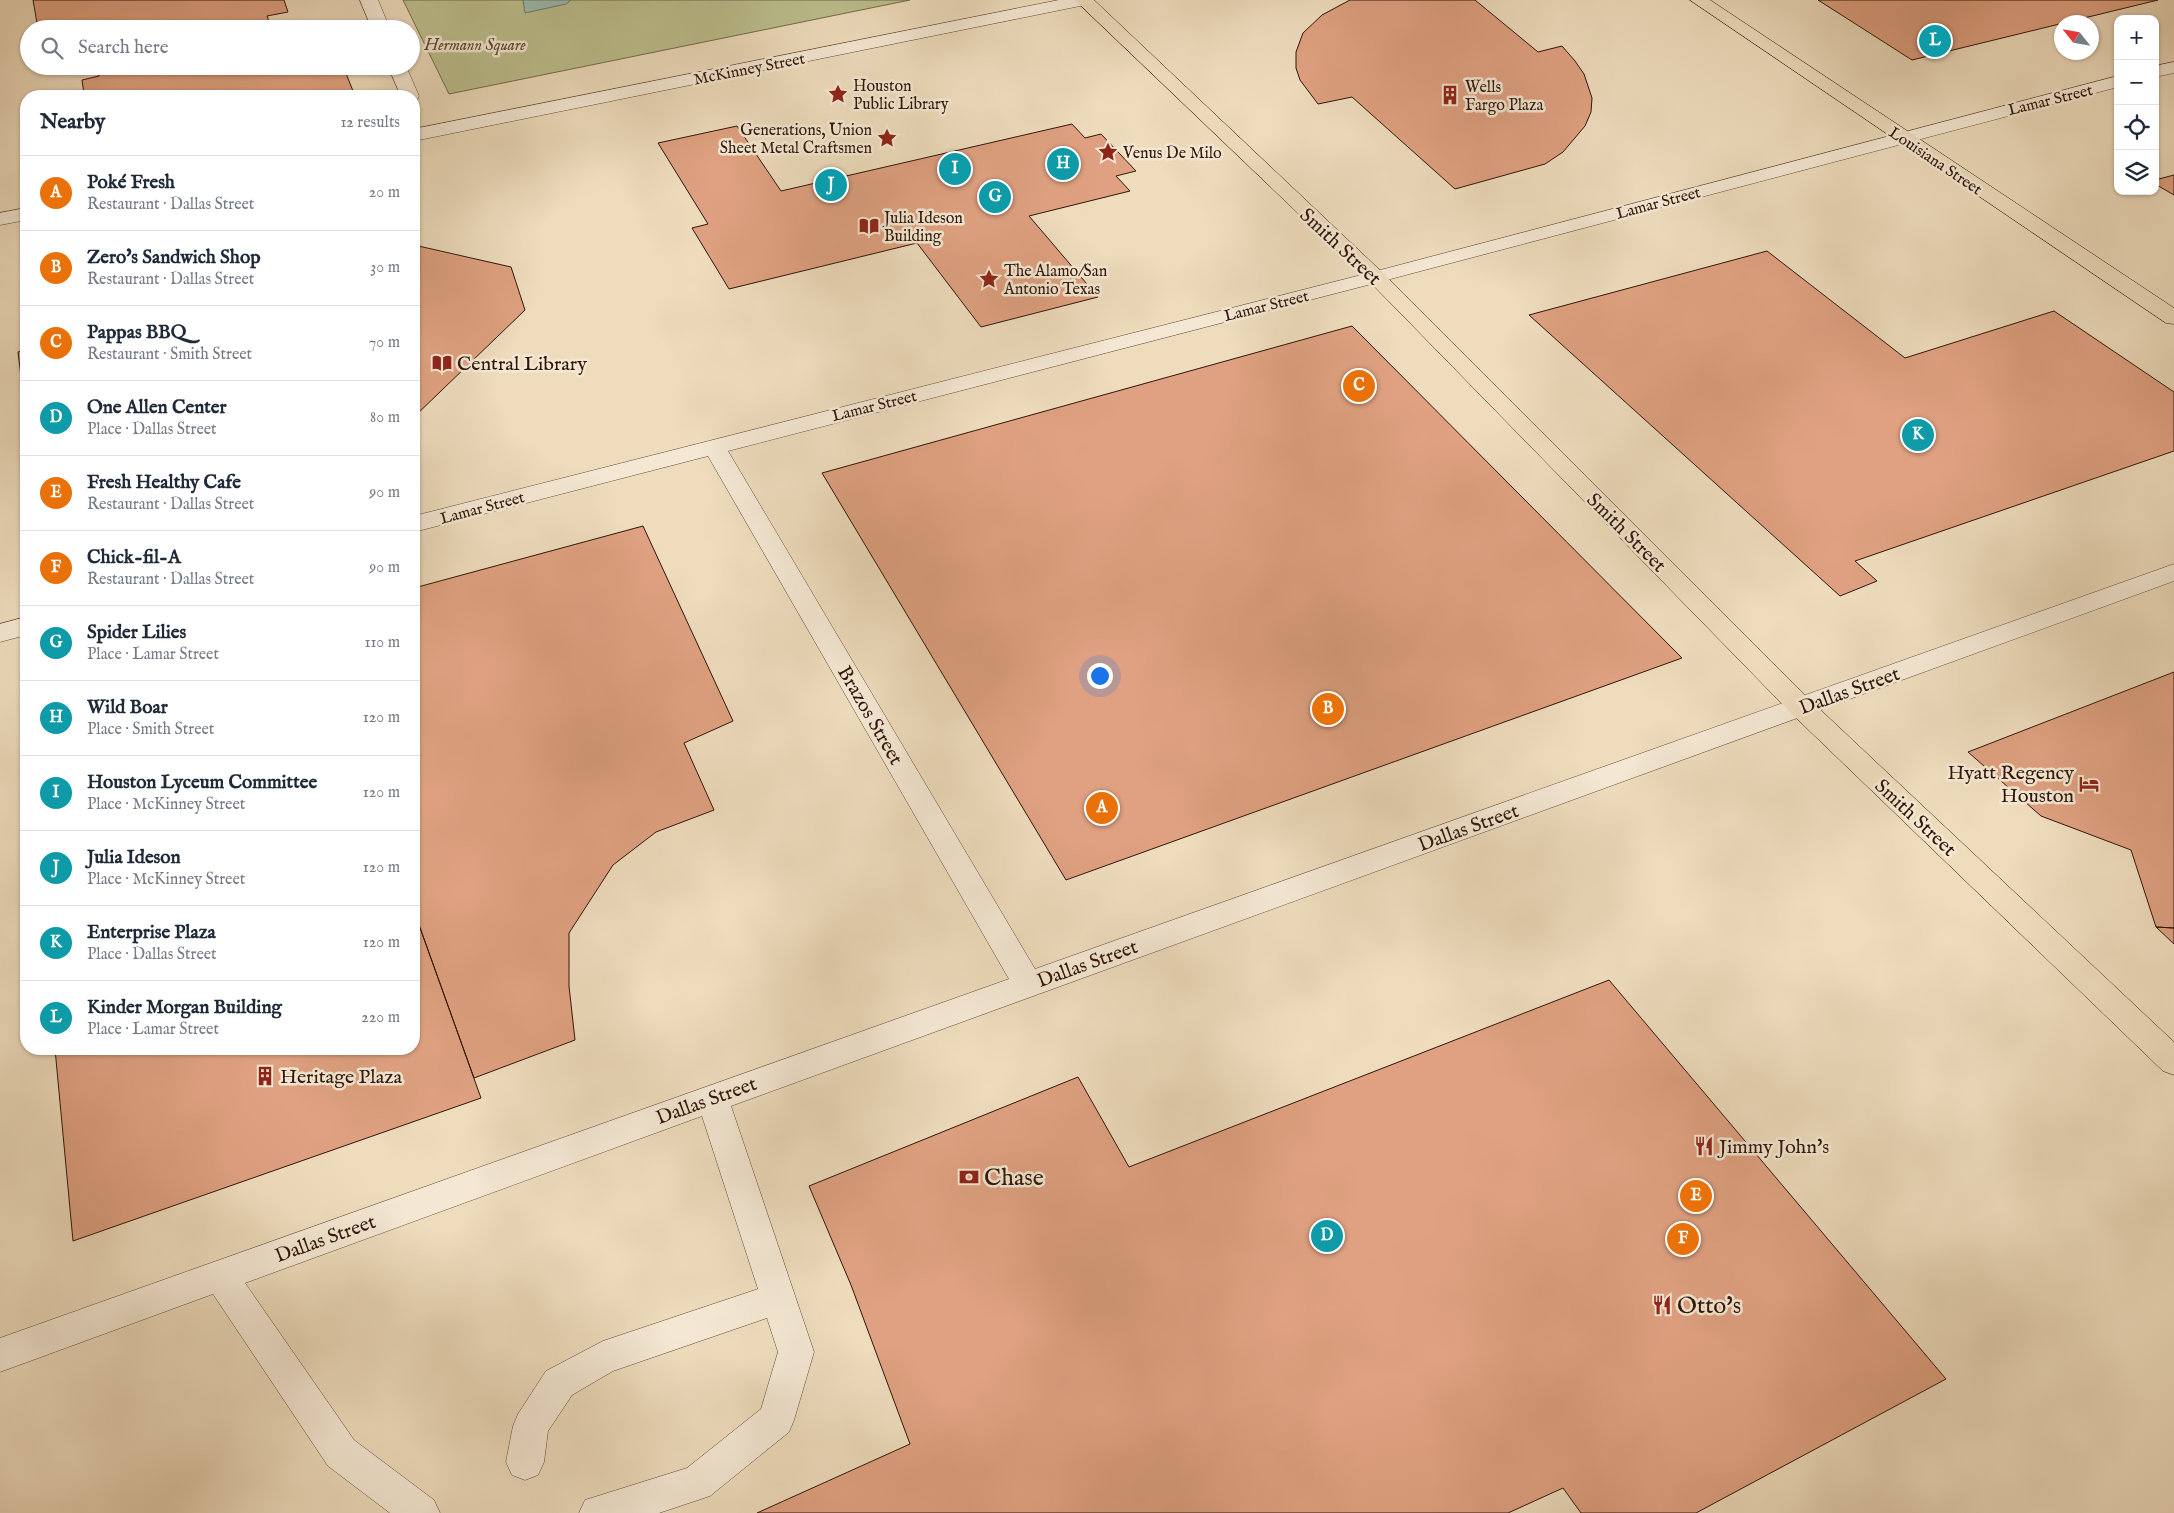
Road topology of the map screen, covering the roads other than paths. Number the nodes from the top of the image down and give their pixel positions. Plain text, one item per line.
1 (369, 0) edge
2 (1084, 0) edge
3 (1699, 0) edge
4 (377, 20) edge
5 (2174, 67) edge
6 (2159, 71) edge
7 (400, 75) edge
8 (2114, 82) edge
9 (406, 90) edge
10 (420, 116) edge
11 (1903, 137) junction
12 (20, 215) edge
13 (0, 219) edge
14 (1376, 277) junction
15 (2174, 318) edge
16 (714, 446) junction
17 (420, 522) edge
18 (2174, 572) edge
19 (20, 628) edge
20 (0, 633) edge
21 (1800, 708) junction
22 (1028, 984) junction
23 (2174, 1062) edge
24 (712, 1098) junction
25 (220, 1276) junction
26 (779, 1298) junction
27 (0, 1355) edge
28 (526, 1462) dead end
29 (421, 1513) edge
30 (598, 1513) edge

1 - 4 street
2 - 10 street, McKinney Street
2 - 14 main road, Smith Street
3 - 11 main road, Louisiana Street
5 - 6 street
7 - 9 street
8 - 11 street, Lamar Street
11 - 14 street, Lamar Street
11 - 15 main road, Louisiana Street
12 - 13 street
14 - 16 street, Lamar Street
14 - 21 main road, Smith Street
16 - 17 street, Lamar Street
16 - 22 street, Brazos Street
18 - 21 street, Dallas Street
19 - 20 street
21 - 22 street, Dallas Street
21 - 23 main road, Smith Street
22 - 24 street, Dallas Street
24 - 25 street, Dallas Street
24 - 26 street
25 - 27 street, Dallas Street
25 - 29 street
26 - 28 street
26 - 30 street

